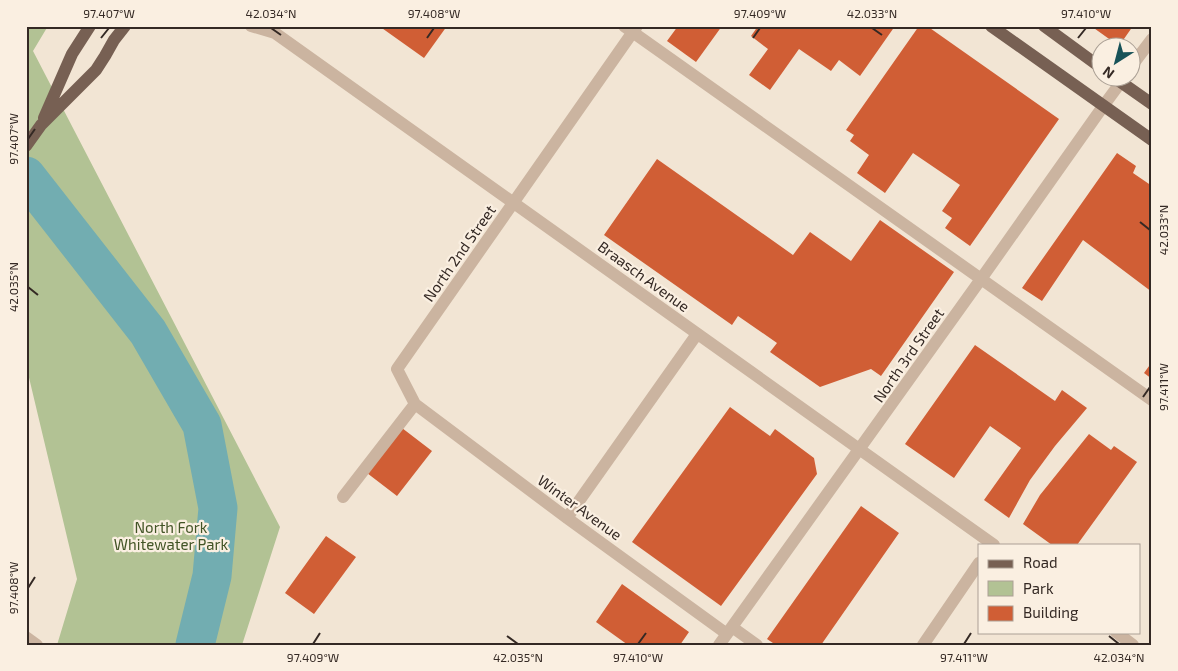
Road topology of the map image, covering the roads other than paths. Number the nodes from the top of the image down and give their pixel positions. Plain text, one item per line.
1 (90, 26) edge
2 (125, 26) edge
3 (251, 26) edge
4 (992, 26) edge
5 (1044, 26) edge
6 (631, 28) edge
7 (273, 30) edge
8 (1152, 39) edge
9 (1140, 55) edge
10 (1090, 60) edge
11 (1114, 88) edge
12 (1132, 88) edge
13 (1152, 104) edge
14 (1104, 105) junction
15 (41, 125) junction
16 (1152, 140) edge
17 (26, 146) edge
18 (514, 203) junction
19 (981, 279) junction
20 (697, 334) junction
21 (1152, 400) edge
22 (415, 404) junction
23 (860, 449) junction
24 (343, 497) dead end
25 (567, 518) junction
26 (993, 544) edge
27 (978, 564) edge
28 (730, 630) junction
29 (1119, 634) edge
30 (26, 637) edge
31 (37, 645) edge
32 (719, 645) edge
33 (757, 645) edge
34 (923, 645) edge
35 (1133, 645) edge

1 - 15 main road
2 - 15 main road
3 - 7 street, Braasch Avenue
4 - 14 main road
5 - 10 main road
6 - 18 street, North 2nd Street
6 - 19 street
7 - 18 street, Braasch Avenue
8 - 9 street
11 - 14 street, North 3rd Street
12 - 13 main road
14 - 16 main road
14 - 19 street, North 3rd Street
15 - 17 main road
18 - 20 street, Braasch Avenue
18 - 22 street, North 2nd Street
19 - 21 street
19 - 23 street, North 3rd Street
20 - 23 street, Braasch Avenue
20 - 25 street
22 - 24 street
22 - 25 street, Winter Avenue
23 - 26 street, Braasch Avenue
23 - 28 street, North 3rd Street
25 - 28 street, Winter Avenue
27 - 34 street
28 - 32 street, North 3rd Street
28 - 33 street, Winter Avenue
29 - 35 street
30 - 31 street

